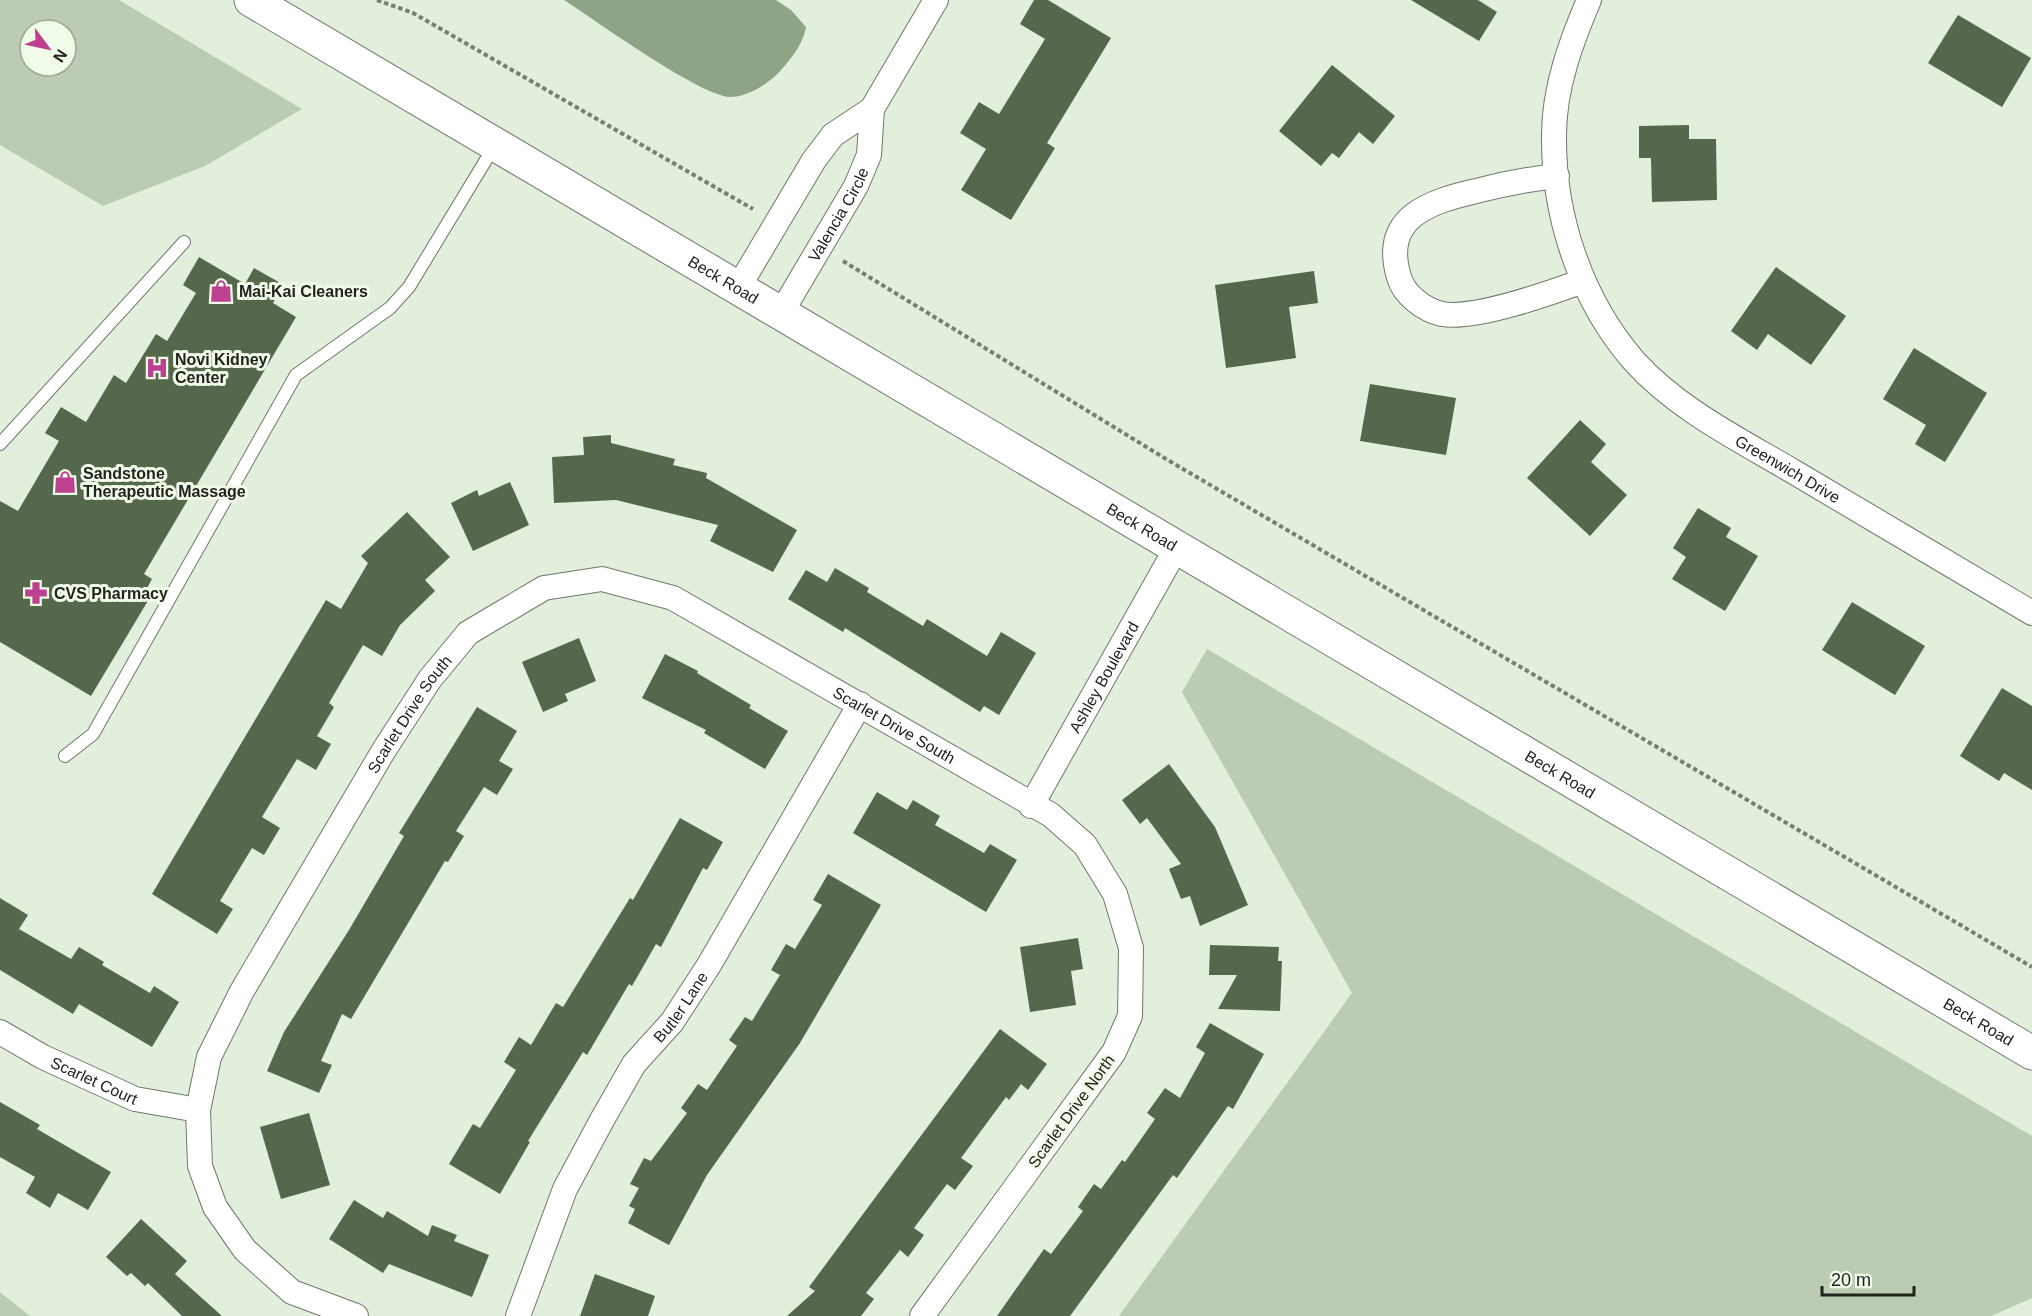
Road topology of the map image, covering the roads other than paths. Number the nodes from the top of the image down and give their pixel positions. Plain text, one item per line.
1 (251, 0) edge
2 (936, 0) edge
3 (1589, 0) edge
4 (872, 109) junction
5 (496, 145) junction
6 (1557, 176) junction
7 (184, 242) dead end
8 (1583, 281) junction
9 (738, 288) junction
10 (781, 313) junction
11 (0, 444) edge
12 (1177, 547) junction
13 (2032, 613) edge
14 (860, 704) junction
15 (65, 756) dead end
16 (1031, 806) junction
17 (0, 1032) edge
18 (2032, 1053) edge
19 (198, 1110) junction
20 (356, 1316) edge
21 (518, 1316) edge
22 (922, 1316) edge

1 - 5 main road, Beck Road
2 - 4 street, Valencia Circle
3 - 6 street, Greenwich Drive
4 - 9 street, Valencia Circle
4 - 10 street, Valencia Circle
5 - 9 main road, Beck Road
5 - 15 lane
6 - 8 street, Greenwich Drive
6 - 8 street
7 - 11 lane
8 - 13 street, Greenwich Drive
9 - 10 main road, Beck Road
10 - 12 main road, Beck Road
12 - 16 street, Ashley Boulevard
12 - 18 main road, Beck Road
14 - 16 street, Scarlet Drive South
14 - 19 street, Scarlet Drive South
14 - 21 street, Butler Lane
16 - 22 street, Scarlet Drive North
17 - 19 street, Scarlet Court
19 - 20 street, Scarlet Drive South

